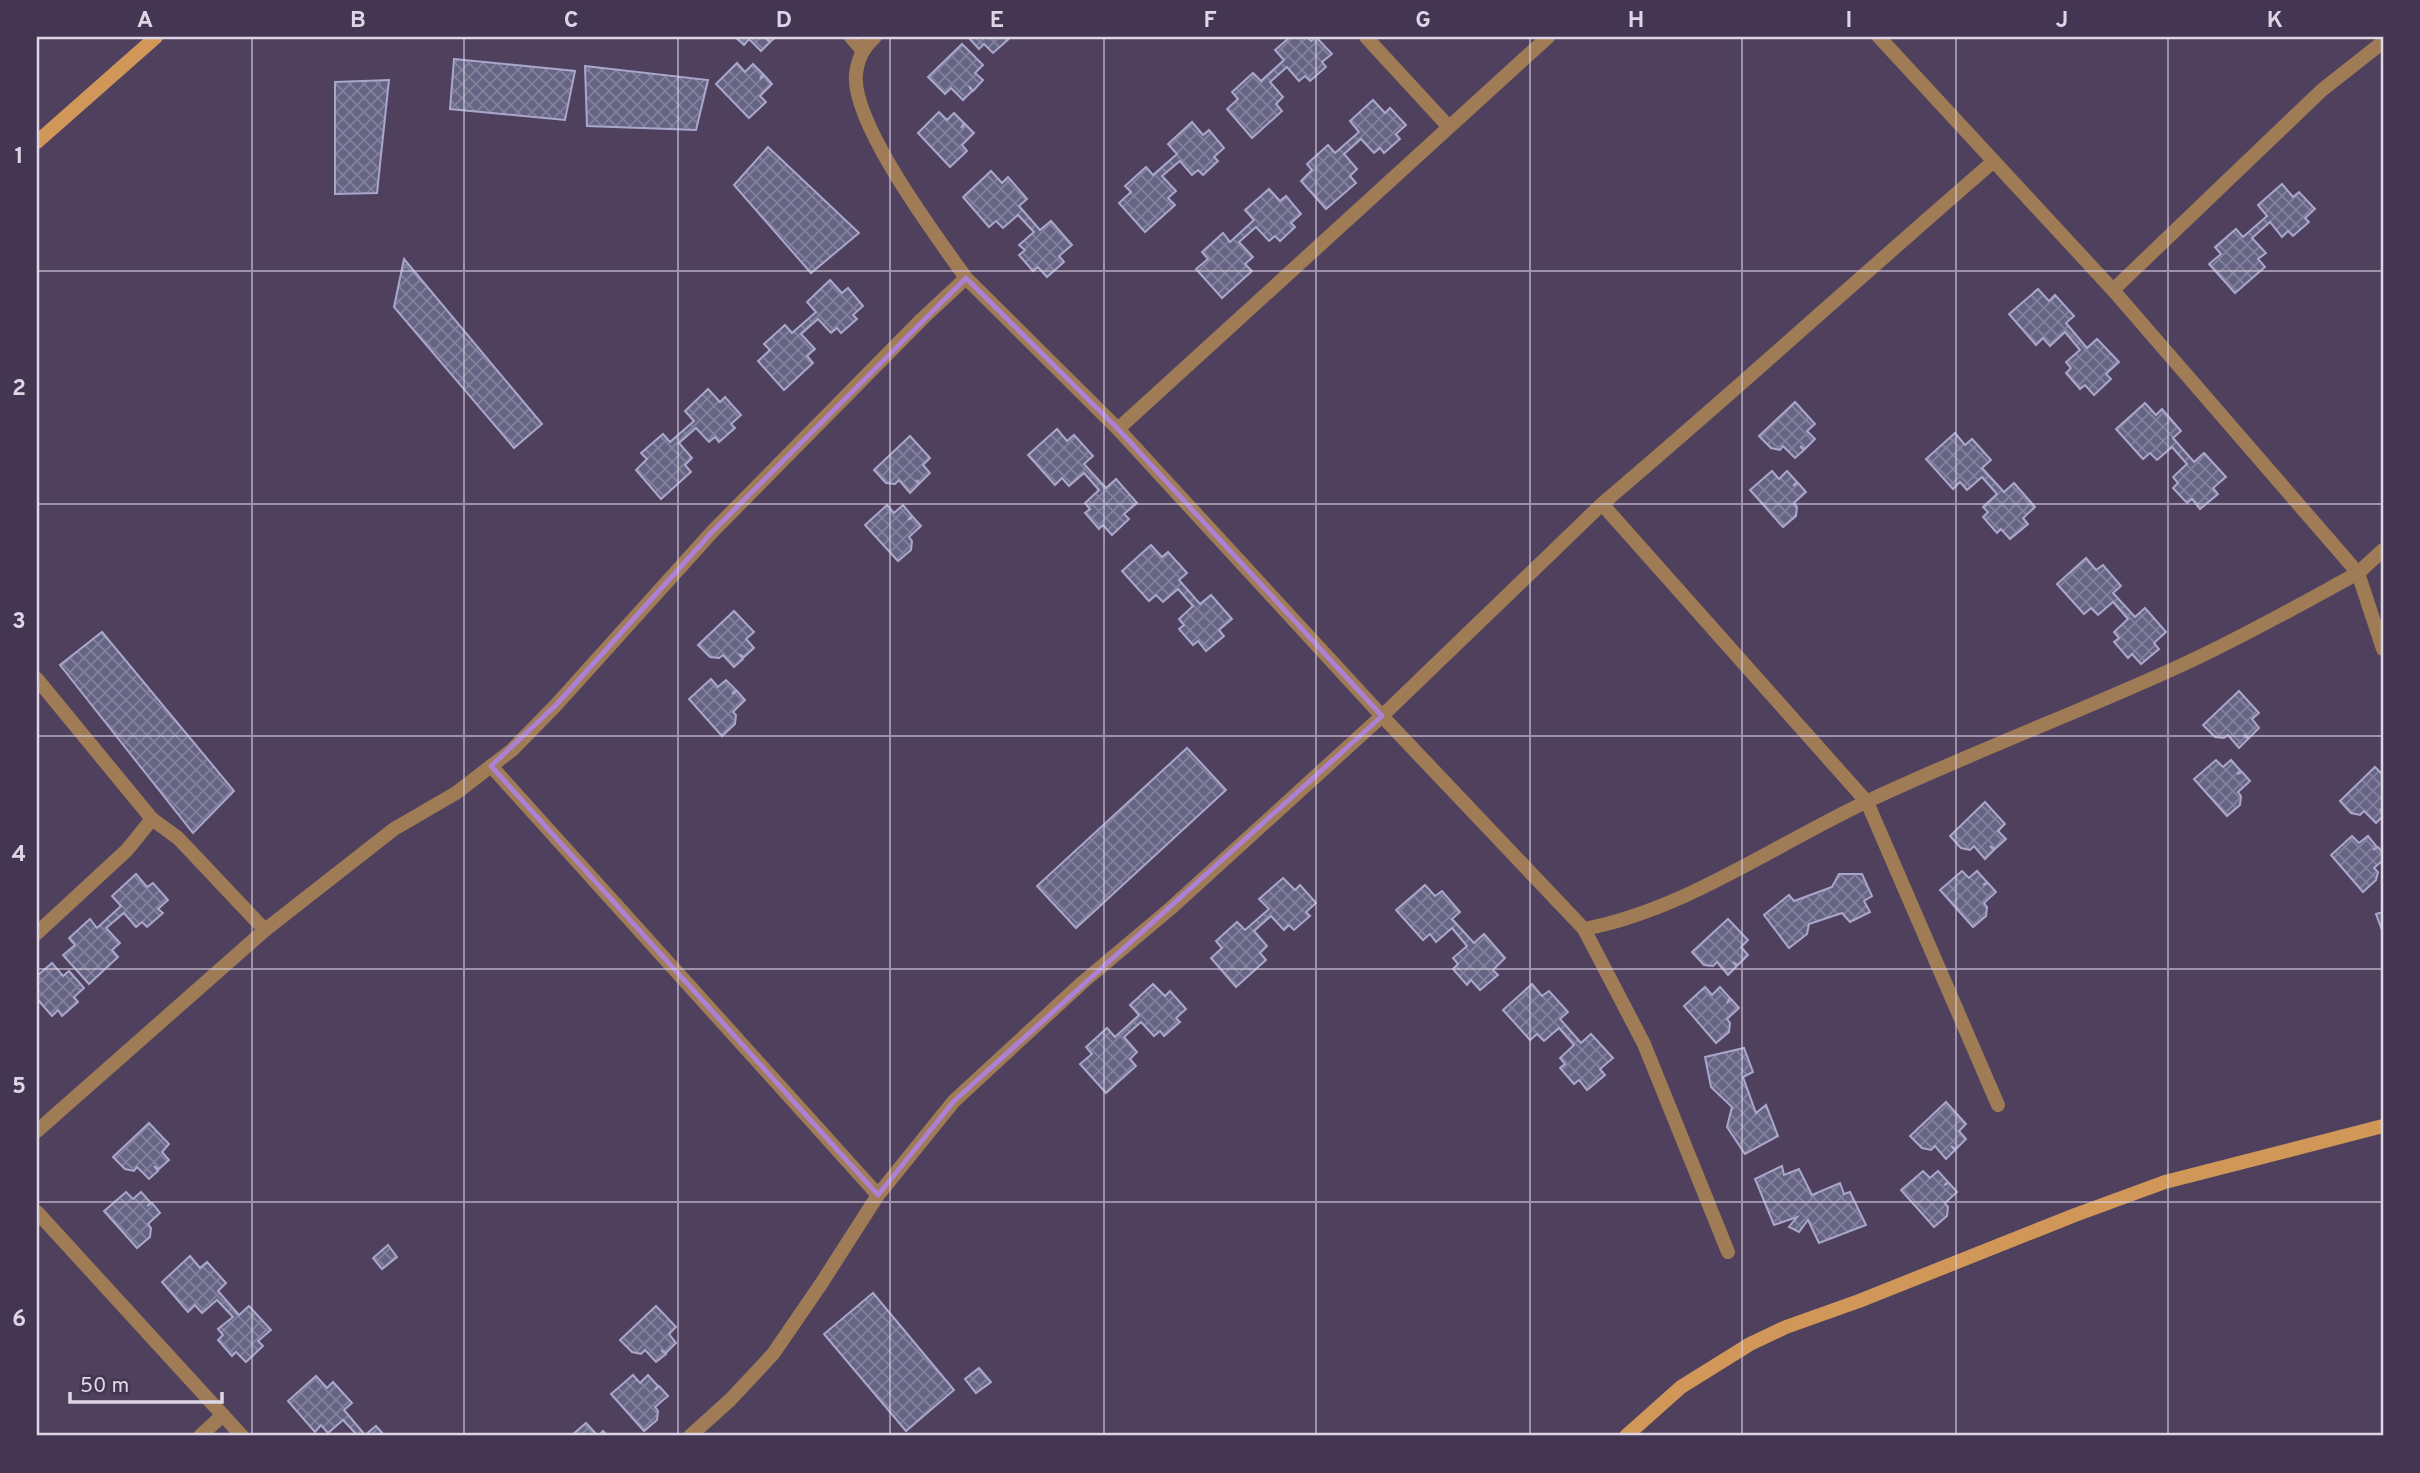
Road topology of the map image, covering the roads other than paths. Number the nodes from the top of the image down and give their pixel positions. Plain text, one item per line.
1 (156, 37) edge
2 (851, 37) edge
3 (874, 37) edge
4 (1366, 37) edge
5 (1548, 37) edge
6 (1879, 37) edge
7 (2383, 42) edge
8 (862, 50) junction
9 (1448, 127) junction
10 (37, 142) edge
11 (1993, 161) junction
12 (966, 278) junction
13 (2113, 290) junction
14 (1118, 429) junction
15 (1602, 504) junction
16 (2383, 550) edge
17 (2358, 573) junction
18 (2383, 649) edge
19 (37, 679) edge
20 (1382, 716) junction
21 (491, 766) junction
22 (1867, 802) junction
23 (152, 819) junction
24 (1584, 929) junction
25 (265, 930) junction
26 (37, 933) edge
27 (1998, 1105) dead end
28 (2383, 1126) edge
29 (37, 1131) edge
30 (878, 1195) junction
31 (37, 1212) edge
32 (1728, 1252) dead end
33 (223, 1415) junction
34 (200, 1436) edge
35 (242, 1436) edge
36 (690, 1436) edge
37 (1626, 1436) edge

1 - 10 street
2 - 8 street
3 - 8 street
4 - 9 street
5 - 9 street
6 - 11 street
7 - 13 street
8 - 12 street
9 - 14 street
11 - 13 street
11 - 15 street
12 - 14 street
12 - 21 street
13 - 17 street
14 - 20 street
15 - 20 street
15 - 22 street
16 - 17 street
17 - 18 street
17 - 22 street
19 - 23 street
20 - 24 street
20 - 30 street
21 - 25 street
21 - 30 street
22 - 24 street
22 - 27 street
23 - 25 street
23 - 26 street
24 - 32 street
25 - 29 street
28 - 37 street
30 - 36 street
31 - 33 street
33 - 34 street
33 - 35 street

